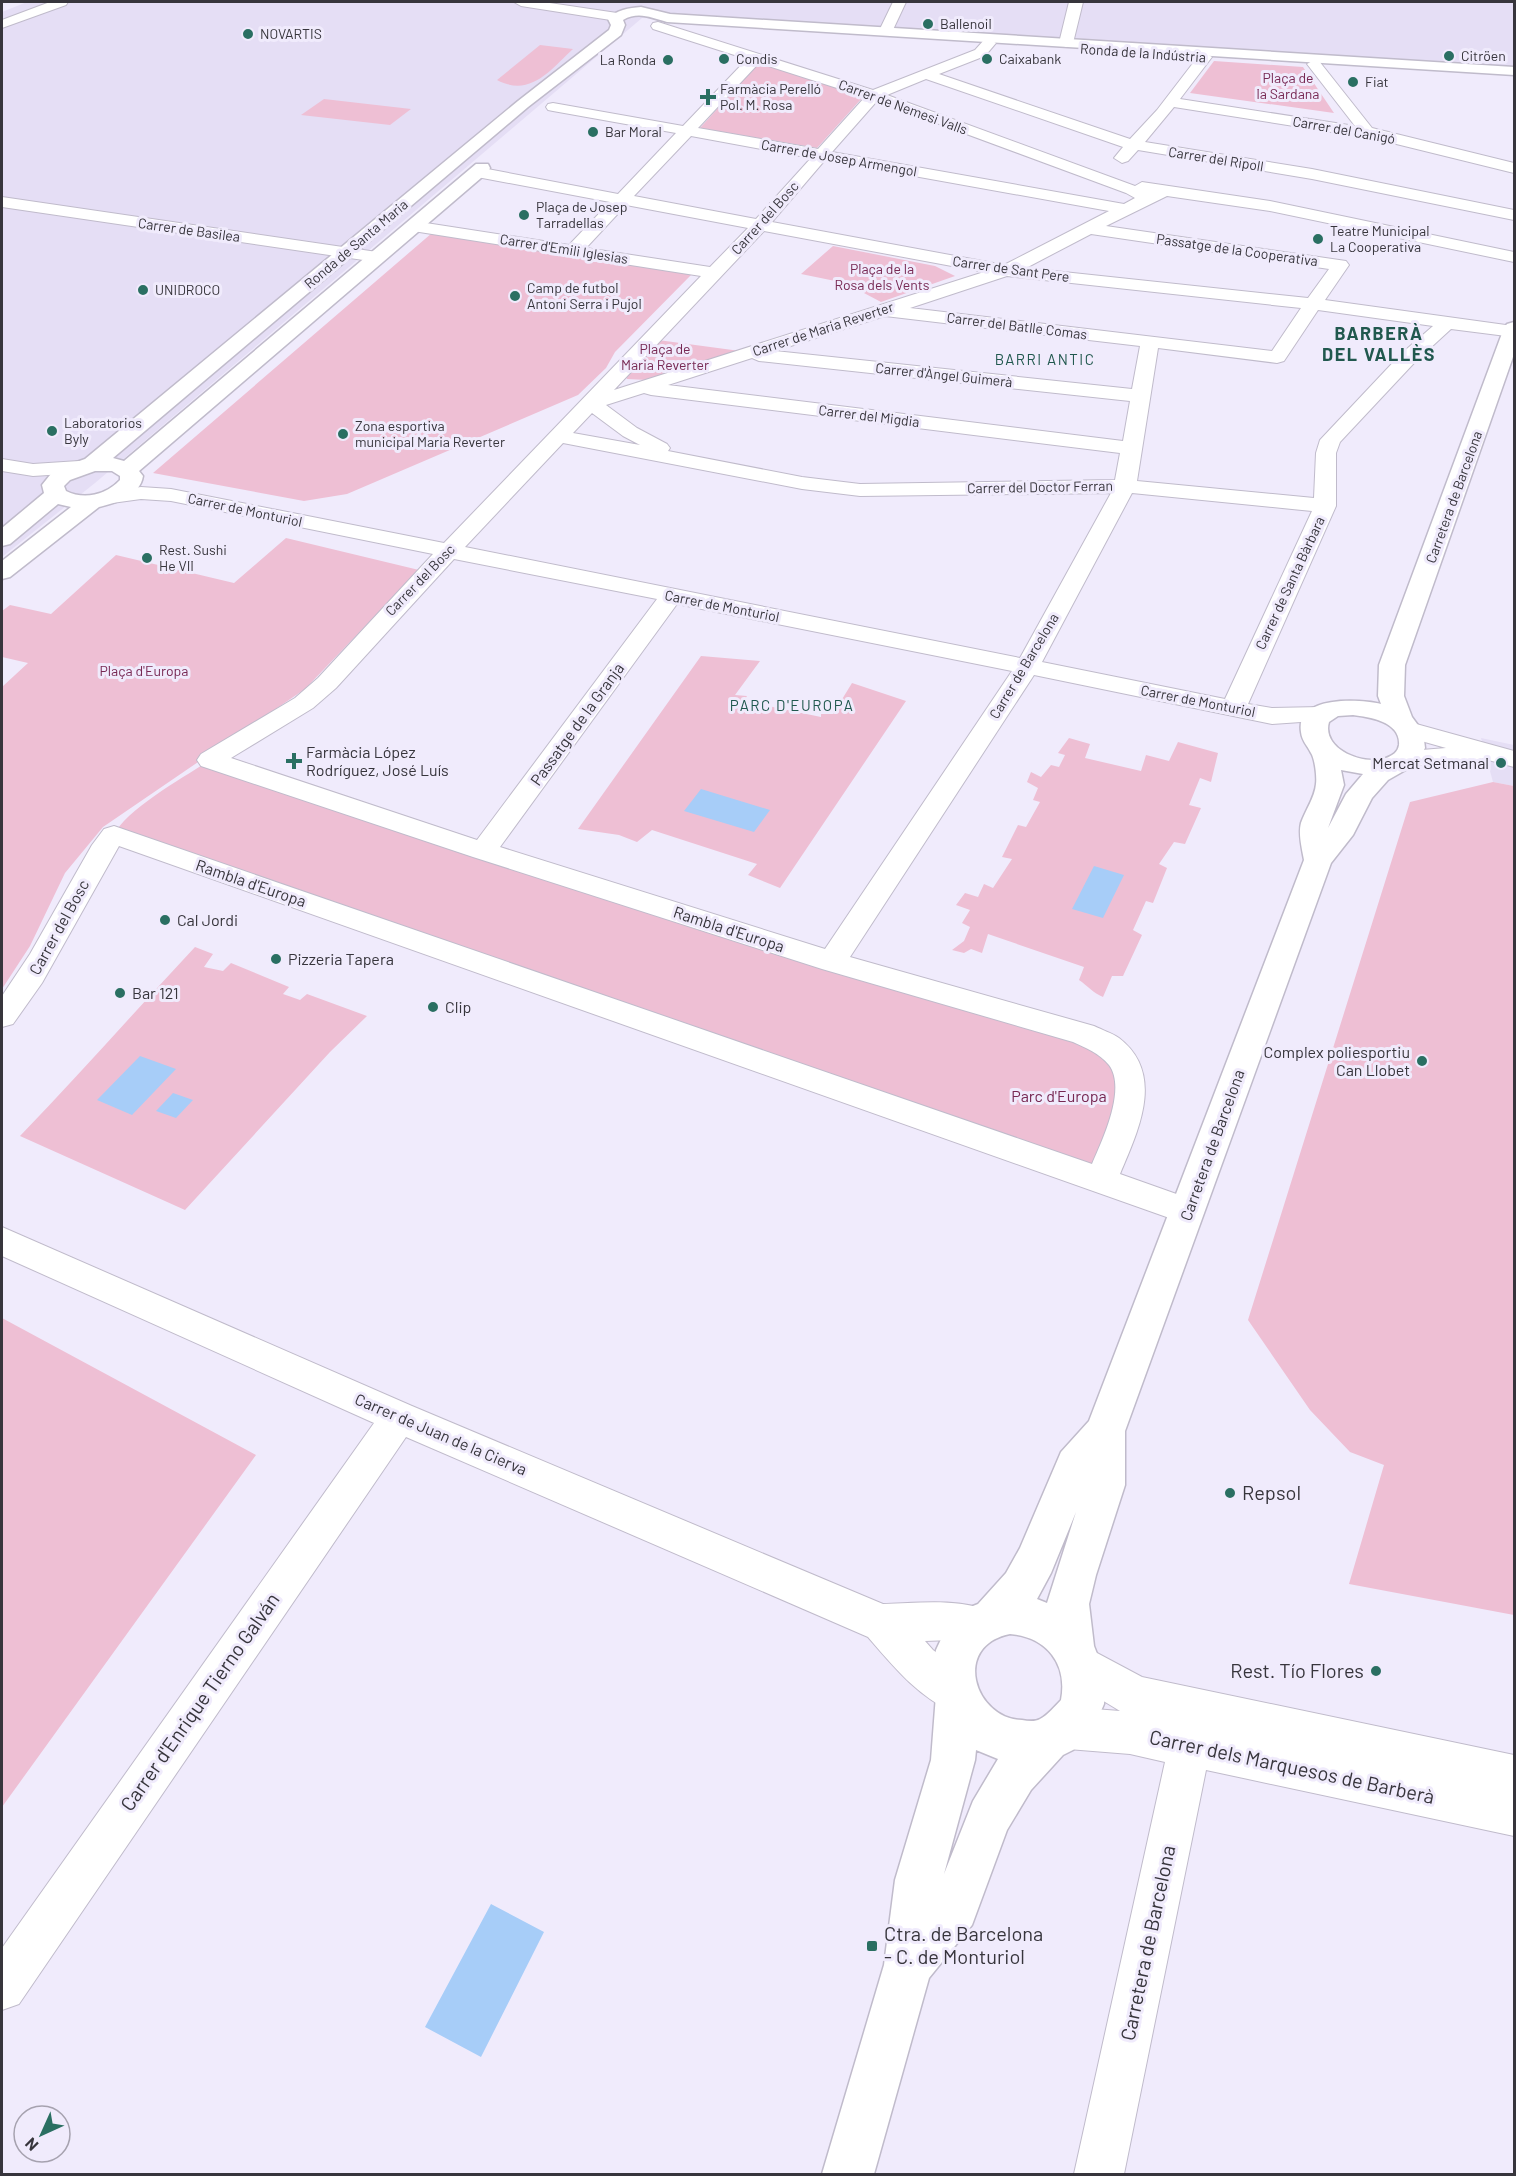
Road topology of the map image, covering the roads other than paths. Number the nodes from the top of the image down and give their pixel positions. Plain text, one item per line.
1 (61, 2) edge
2 (521, 2) edge
3 (651, 2) edge
4 (678, 2) edge
5 (899, 2) edge
6 (1076, 2) edge
7 (639, 12) junction
8 (2, 24) edge
9 (644, 26) junction
10 (886, 31) junction
11 (989, 43) junction
12 (1066, 43) junction
13 (757, 57) junction
14 (1205, 57) junction
15 (603, 64) dead end
16 (1314, 64) junction
17 (1515, 71) edge
18 (925, 74) junction
19 (1515, 77) edge
20 (568, 94) dead end
21 (874, 95) junction
22 (1171, 102) junction
23 (553, 107) junction
24 (536, 122) dead end
25 (1361, 122) junction
26 (1344, 129) junction
27 (687, 131) junction
28 (1376, 134) junction
29 (1134, 145) junction
30 (1328, 145) dead end
31 (823, 155) junction
32 (494, 158) dead end
33 (1308, 167) junction
34 (1515, 168) edge
35 (477, 172) junction
36 (1107, 181) junction
37 (1167, 192) junction
38 (1279, 197) junction
39 (1147, 198) junction
40 (622, 200) junction
41 (2, 202) edge
42 (1126, 209) junction
43 (1515, 215) edge
44 (760, 225) junction
45 (413, 226) junction
46 (1088, 228) junction
47 (574, 250) junction
48 (346, 253) junction
49 (377, 257) junction
50 (1515, 257) edge
51 (1006, 271) junction
52 (715, 273) junction
53 (1314, 305) junction
54 (884, 310) junction
55 (1447, 323) junction
56 (1514, 330) edge
57 (1150, 342) junction
58 (747, 353) junction
59 (645, 386) junction
60 (603, 390) junction
61 (1140, 396) junction
62 (559, 436) junction
63 (1132, 448) junction
64 (2, 465) edge
65 (86, 466) junction
66 (33, 470) junction
67 (129, 473) junction
68 (756, 474) junction
69 (1125, 486) junction
70 (55, 490) junction
71 (171, 495) junction
72 (102, 499) junction
73 (1325, 506) junction
74 (2, 539) edge
75 (448, 552) junction
76 (2, 572) edge
77 (671, 596) junction
78 (1392, 665) junction
79 (1027, 667) junction
80 (1233, 708) junction
81 (1330, 711) junction
82 (1272, 716) junction
83 (1405, 726) junction
84 (1321, 747) junction
85 (1503, 757) edge
86 (210, 760) joint
87 (1397, 763) junction
88 (114, 835) joint
89 (483, 851) junction
90 (1318, 860) junction
91 (832, 962) junction
92 (2, 1016) edge
93 (1101, 1181) junction
94 (1187, 1211) junction
95 (2, 1241) edge
96 (399, 1418) junction
97 (1105, 1431) junction
98 (985, 1621) junction
99 (882, 1623) junction
100 (1077, 1656) junction
101 (956, 1695) junction
102 (1193, 1728) junction
103 (1057, 1735) junction
104 (1515, 1776) edge
105 (1515, 1814) edge
106 (908, 1965) junction
107 (2, 1987) edge
108 (848, 2175) edge
109 (1099, 2175) edge

1 - 8 street
2 - 9 street, Carrer de Nemesi Valls
3 - 7 street
4 - 9 street, Ronda de Santa Maria
5 - 10 street
6 - 12 street
7 - 9 street
7 - 9 street
9 - 10 street, Ronda de la Indústria
9 - 11 street, Ronda de la Indústria
9 - 13 street, Carrer de Nemesi Valls
9 - 15 street, Ronda de Santa Maria
9 - 48 street, Ronda de Santa Maria
10 - 12 street, Ronda de la Indústria
11 - 14 street, Ronda de la Indústria
11 - 18 street, Carrer del Bosc
12 - 17 street, Ronda de la Indústria
13 - 21 street, Carrer de Nemesi Valls
13 - 27 street
14 - 16 street, Ronda de la Indústria
14 - 22 street
16 - 19 street, Ronda de la Indústria
16 - 25 street
18 - 21 street, Carrer del Bosc
18 - 29 street, Carrer del Ripoll
20 - 23 street
21 - 31 street, Carrer del Bosc
21 - 36 street, Carrer de Nemesi Valls
22 - 26 street, Carrer del Canigó
22 - 29 street
23 - 24 street
23 - 27 street, Carrer de Josep Armengol
25 - 26 street
25 - 28 street
26 - 28 street, Carrer del Canigó
26 - 30 street
27 - 31 street, Carrer de Josep Armengol
27 - 40 street
28 - 34 street, Carrer del Canigó
29 - 33 street, Carrer del Ripoll
29 - 36 street
31 - 42 street, Carrer de Josep Armengol
31 - 44 street, Carrer del Bosc
32 - 35 street, Ronda de Santa Maria
33 - 38 street
33 - 43 street, Carrer del Ripoll
35 - 40 street, Carrer de Sant Pere
35 - 45 street, Ronda de Santa Maria
36 - 37 street, Carrer de Nemesi Valls
36 - 39 street, Carrer de Nemesi Valls
37 - 38 street, Carrer de Nemesi Valls
37 - 39 street, Carrer de Nemesi Valls
38 - 50 street, Carrer de Nemesi Valls
39 - 42 street, Carrer de Maria Reverter
40 - 44 street, Carrer de Sant Pere
40 - 47 street
41 - 48 street, Carrer de Basilea
42 - 46 street, Carrer de Maria Reverter
44 - 51 street, Carrer de Sant Pere
44 - 52 street, Carrer del Bosc
45 - 47 street, Carrer d'Emili Iglesias
45 - 49 street, Ronda de Santa Maria
46 - 51 street, Carrer de Maria Reverter
46 - 53 street, Passatge de la Cooperativa
47 - 52 street, Carrer d'Emili Iglesias
48 - 49 street, Carrer de Basilea
48 - 65 street, Ronda de Santa Maria
49 - 67 street, Ronda de Santa Maria
51 - 53 street, Carrer de Sant Pere
51 - 54 street, Carrer de Maria Reverter
52 - 60 street, Carrer del Bosc
53 - 55 street, Carrer de Sant Pere
53 - 57 street, Carrer del Batlle Comas
54 - 57 street, Carrer del Batlle Comas
54 - 58 street, Carrer de Maria Reverter
55 - 56 street, Carrer de Sant Pere
55 - 73 street, Carrer de Santa Bàrbara
56 - 78 street, Carretera de Barcelona
57 - 61 street, Carrer de Barcelona
58 - 59 street, Carrer de Maria Reverter
58 - 61 street, Carrer d'Àngel Guimerà
59 - 60 street, Carrer del Migdia
59 - 63 street, Carrer del Migdia
60 - 62 street, Carrer del Bosc
60 - 68 street, Carrer del Doctor Ferran
61 - 63 street, Carrer de Barcelona
62 - 68 street, Carrer del Doctor Ferran
62 - 75 street, Carrer del Bosc
63 - 69 street, Carrer de Barcelona
64 - 66 street
65 - 66 street
65 - 67 street
65 - 70 street, Ronda de Santa Maria
66 - 70 street
67 - 71 street, Carrer de Monturiol
67 - 72 street, Ronda de Santa Maria
68 - 69 street, Carrer del Doctor Ferran
69 - 73 street, Carrer del Doctor Ferran
69 - 79 street, Carrer de Barcelona
70 - 72 street
70 - 74 street
71 - 72 street, Carrer de Monturiol
71 - 75 street, Carrer de Monturiol
72 - 76 street
73 - 80 street, Carrer de Santa Bàrbara
75 - 77 street, Carrer de Monturiol
75 - 86 street, Carrer del Bosc
77 - 79 street, Carrer de Monturiol
77 - 89 street, Passatge de la Granja
78 - 81 street
78 - 83 street
79 - 80 street, Carrer de Monturiol
79 - 91 street, Carrer de Barcelona
80 - 82 street, Carrer de Monturiol
81 - 82 street, Carrer de Monturiol
81 - 83 street
81 - 84 street
82 - 84 street, Carrer de Monturiol
83 - 85 street
83 - 87 street
84 - 87 street
84 - 90 street
85 - 87 street
86 - 89 street, Rambla d'Europa
87 - 90 street
88 - 92 street, Carrer del Bosc
88 - 93 street, Rambla d'Europa
89 - 91 street, Rambla d'Europa
90 - 94 street, Carretera de Barcelona
91 - 93 street, Rambla d'Europa
93 - 94 street, Rambla d'Europa
94 - 97 street, Carretera de Barcelona
95 - 96 street, Carrer de Juan de la Cierva
96 - 99 street, Carrer de Juan de la Cierva
96 - 107 street, Carrer d'Enrique Tierno Galván
97 - 98 street, Carretera de Barcelona
97 - 100 street, Carretera de Barcelona
98 - 99 street, Carrer de Juan de la Cierva
98 - 100 street
98 - 101 street
99 - 101 street, Carrer de Juan de la Cierva
100 - 102 street, Carrer dels Marquesos de Barberà
100 - 103 street
101 - 103 street
101 - 106 street
102 - 103 street, Carrer dels Marquesos de Barberà
102 - 104 street, Carrer dels Marquesos de Barberà
102 - 105 street, Carrer dels Marquesos de Barberà
102 - 109 street, Carretera de Barcelona
103 - 106 street
106 - 108 street

